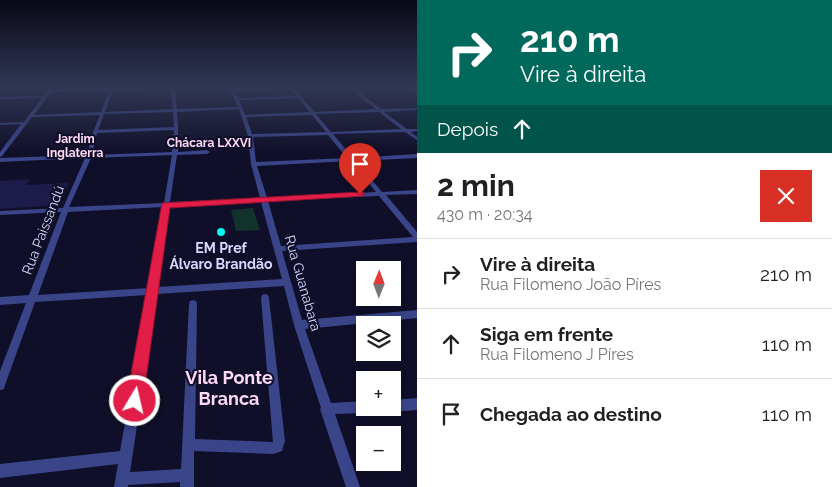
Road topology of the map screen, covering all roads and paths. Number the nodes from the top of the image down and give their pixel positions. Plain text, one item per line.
1 (241, 108) edge
2 (36, 109) edge
3 (104, 109) edge
4 (217, 109) edge
5 (310, 109) edge
6 (417, 109) edge
7 (174, 110) junction
8 (381, 110) junction
9 (102, 113) junction
10 (314, 113) junction
11 (30, 116) junction
12 (244, 116) junction
13 (25, 123) junction
14 (0, 124) edge
15 (176, 128) junction
16 (406, 130) junction
17 (417, 130) edge
18 (95, 132) junction
19 (328, 133) junction
20 (250, 136) junction
21 (417, 139) edge
22 (175, 152) junction
23 (207, 152) dead end
24 (0, 155) edge
25 (89, 156) junction
26 (417, 156) edge
27 (350, 159) junction
28 (0, 160) edge
29 (254, 164) junction
30 (417, 192) edge
31 (380, 193) junction
32 (265, 200) junction
33 (165, 205) junction
34 (64, 210) junction
35 (0, 213) edge
36 (417, 238) edge
37 (278, 249) junction
38 (287, 282) junction
39 (152, 291) junction
40 (32, 298) junction
41 (265, 298) dead end
42 (0, 300) edge
43 (194, 304) dead end
44 (417, 314) edge
45 (299, 325) junction
46 (0, 385) edge
47 (417, 404) edge
48 (401, 405) edge
49 (356, 407) edge
50 (326, 409) junction
51 (189, 445) junction
52 (126, 457) junction
53 (0, 471) edge
54 (188, 481) edge
55 (122, 483) edge
56 (353, 487) edge

1 - 12 street, Rua Guanabara
2 - 11 street
3 - 9 street, Rua Paissandú
4 - 7 street
5 - 10 street
6 - 8 street
7 - 9 street
7 - 15 street
8 - 10 street
8 - 16 street
9 - 11 street
9 - 18 street, Rua Paissandú
10 - 12 street
10 - 19 street
11 - 13 street
12 - 20 street, Rua Guanabara
13 - 14 street
13 - 24 street
15 - 18 street
15 - 22 street
16 - 17 street
16 - 19 street
16 - 21 street
18 - 25 street, Rua Paissandú
19 - 20 street
19 - 27 street
20 - 29 street, Rua Guanabara
22 - 23 street
22 - 25 street
22 - 33 street
25 - 28 street
25 - 34 street, Rua Paissandú
26 - 27 street
27 - 29 street
27 - 31 street
29 - 32 street, Rua Guanabara
30 - 31 street
31 - 32 street
31 - 36 street
32 - 33 street
32 - 37 street, Rua Guanabara
33 - 34 street
33 - 39 street
34 - 35 street
34 - 40 street, Rua Paissandú
36 - 37 street
37 - 38 street, Rua Guanabara
38 - 39 street
38 - 45 street, Rua Guanabara
39 - 40 street
39 - 52 street
40 - 42 street
40 - 46 street, Rua Paissandú
41 - 51 street
43 - 51 street
44 - 45 street
45 - 50 street, Rua Guanabara
47 - 48 street
49 - 50 street
50 - 56 street, Rua Guanabara
51 - 54 street
52 - 53 street
52 - 55 street
54 - 55 street

